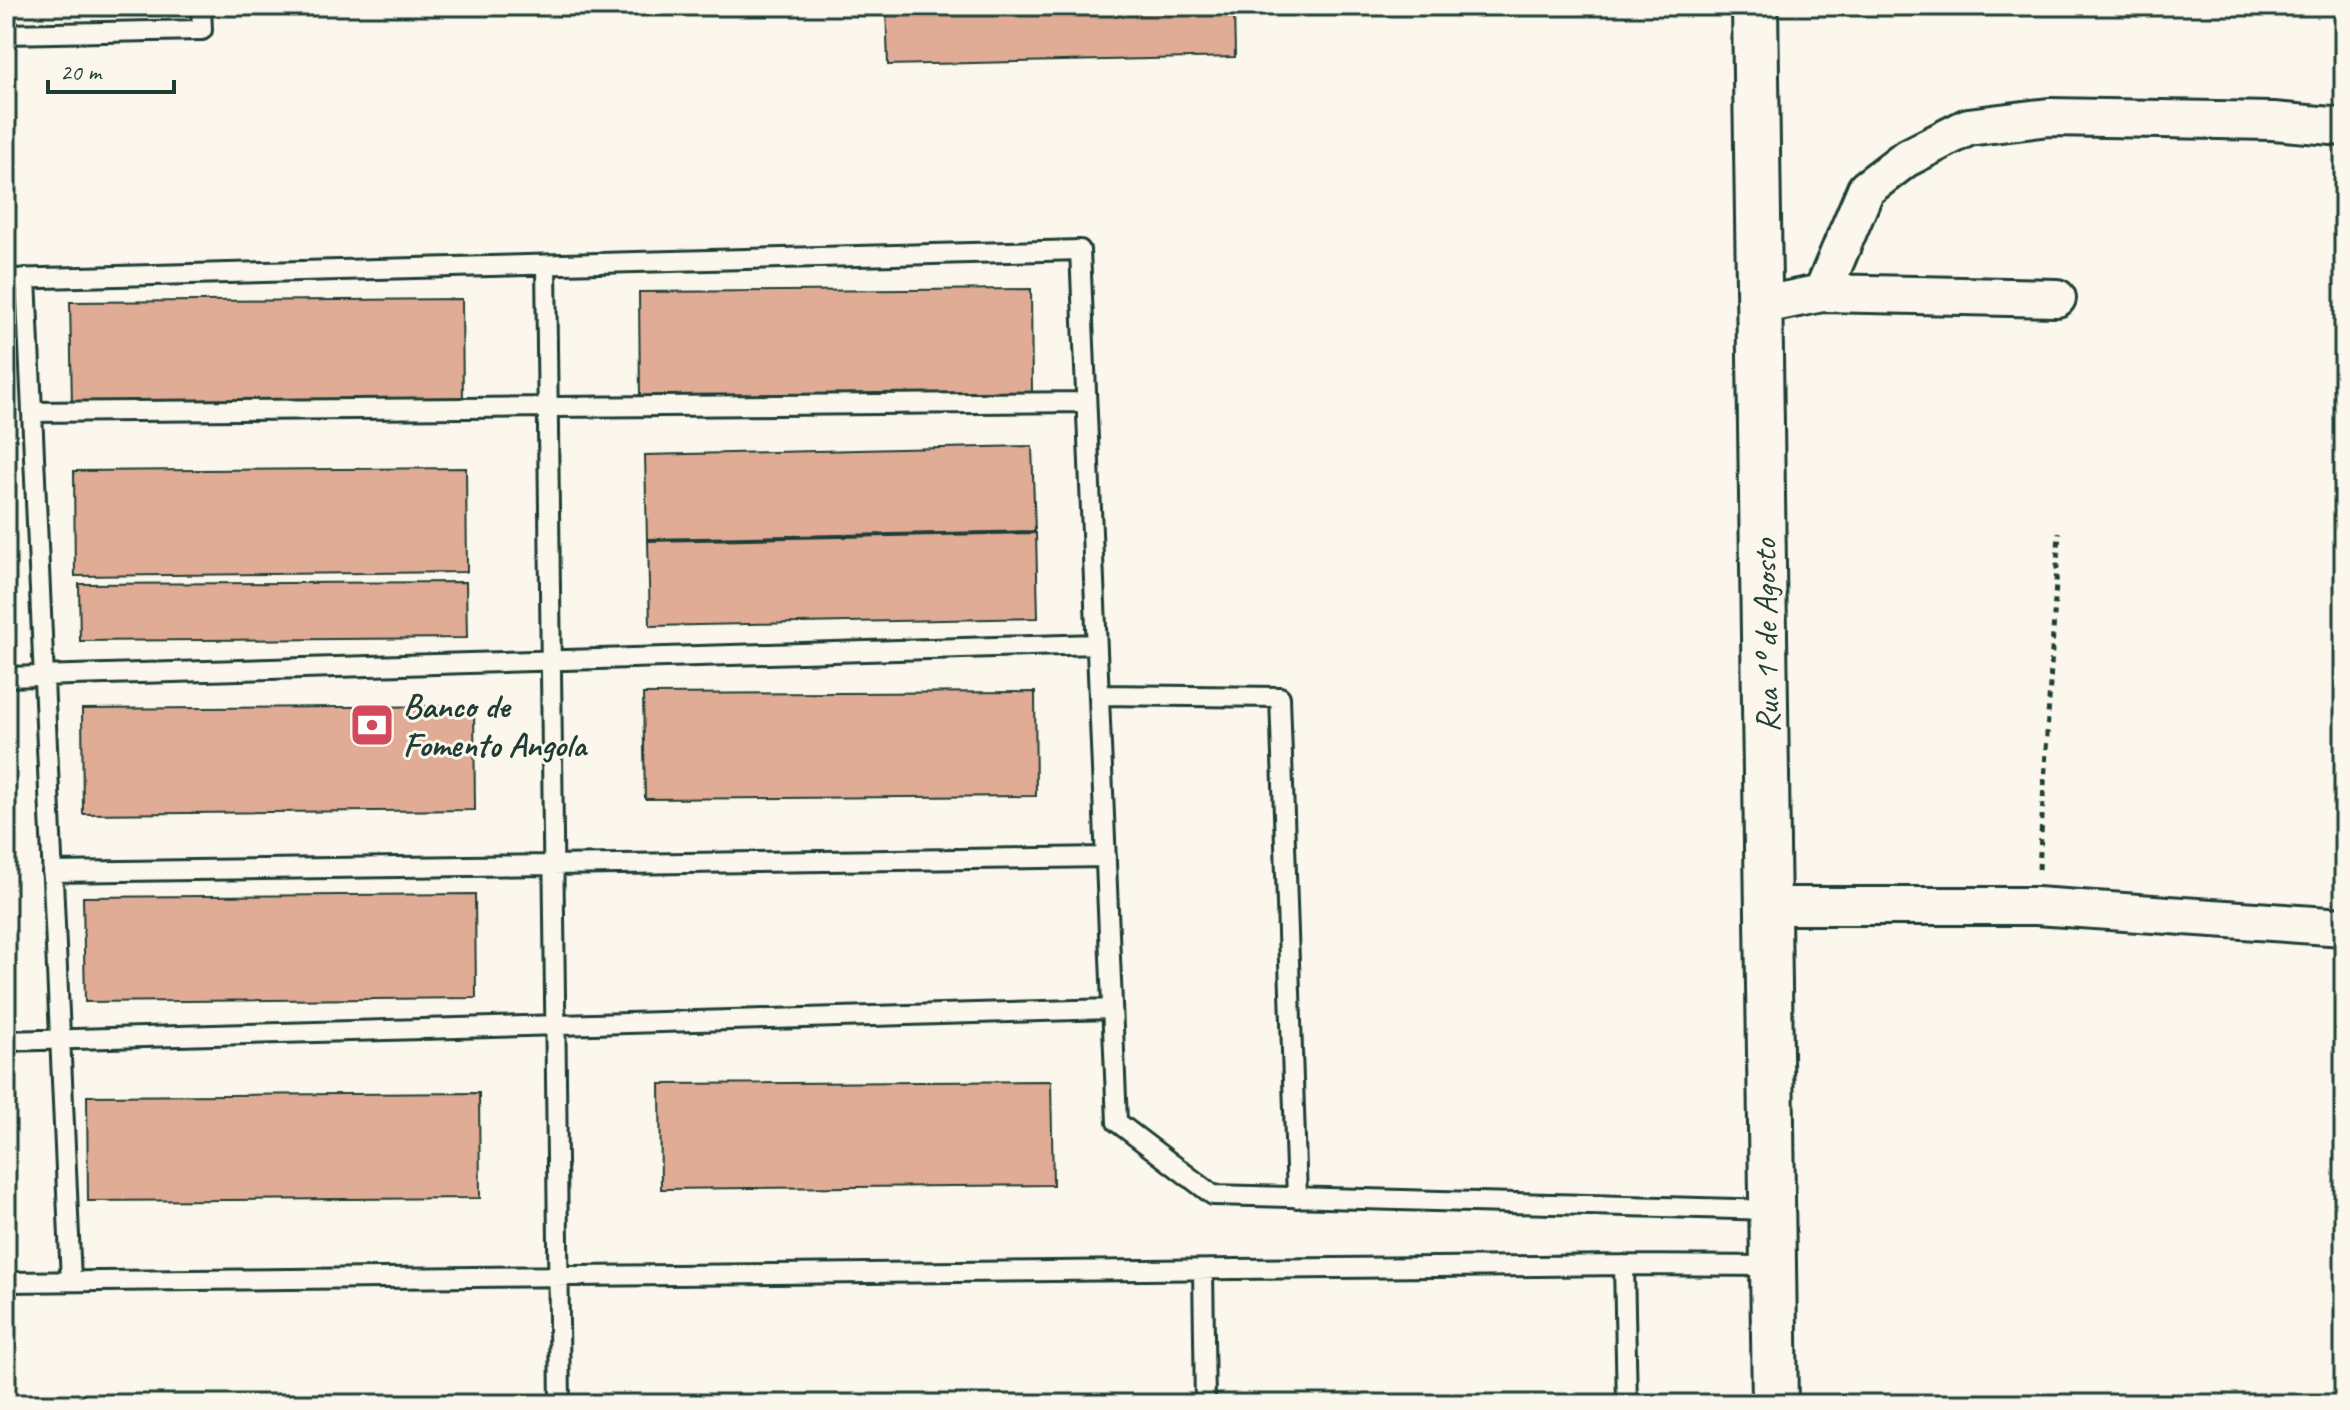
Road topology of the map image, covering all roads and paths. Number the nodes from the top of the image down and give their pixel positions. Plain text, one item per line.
1 (201, 6) edge
2 (1755, 6) edge
3 (6, 34) edge
4 (2344, 127) edge
5 (546, 265) junction
6 (26, 278) junction
7 (6, 279) edge
8 (1822, 293) junction
9 (2057, 298) dead end
10 (1759, 306) junction
11 (1086, 402) junction
12 (547, 409) junction
13 (32, 412) junction
14 (2059, 532) dead end
15 (1096, 644) junction
16 (551, 661) junction
17 (44, 676) junction
18 (6, 677) edge
19 (1099, 695) junction
20 (1106, 857) junction
21 (553, 865) junction
22 (52, 872) junction
23 (1769, 906) junction
24 (2036, 906) junction
25 (2344, 927) edge
26 (1112, 1009) junction
27 (556, 1025) junction
28 (60, 1040) junction
29 (6, 1041) edge
30 (1297, 1198) junction
31 (1773, 1210) junction
32 (1624, 1265) junction
33 (1771, 1266) junction
34 (1203, 1270) junction
35 (559, 1276) junction
36 (71, 1281) junction
37 (6, 1282) edge
38 (560, 1404) edge
39 (1205, 1404) edge
40 (1627, 1404) edge
41 (1775, 1404) edge

1 - 3 lane
2 - 10 main road, Rua 1º de Agosto
4 - 8 street
5 - 6 lane
5 - 11 lane
5 - 12 lane
6 - 7 lane
6 - 13 lane
8 - 9 street
8 - 10 street
10 - 23 main road, Rua 1º de Agosto
11 - 12 lane
11 - 15 lane
12 - 13 lane
12 - 16 lane
13 - 17 lane
14 - 24 path
15 - 16 lane
15 - 19 lane
16 - 17 lane
16 - 21 lane
17 - 18 lane
17 - 22 lane
19 - 20 lane
19 - 30 lane
20 - 21 lane
20 - 26 lane
21 - 22 lane
21 - 27 lane
22 - 28 lane
23 - 24 street
23 - 31 main road, Rua 1º de Agosto
24 - 25 street
26 - 27 lane
26 - 30 lane
27 - 28 lane
27 - 35 lane
28 - 29 lane
28 - 36 lane
30 - 31 lane
31 - 33 main road, Rua 1º de Agosto
32 - 33 lane
32 - 34 lane
32 - 40 lane
33 - 41 main road, Rua 1º de Agosto
34 - 35 lane
34 - 39 lane
35 - 36 lane
35 - 38 lane
36 - 37 lane

